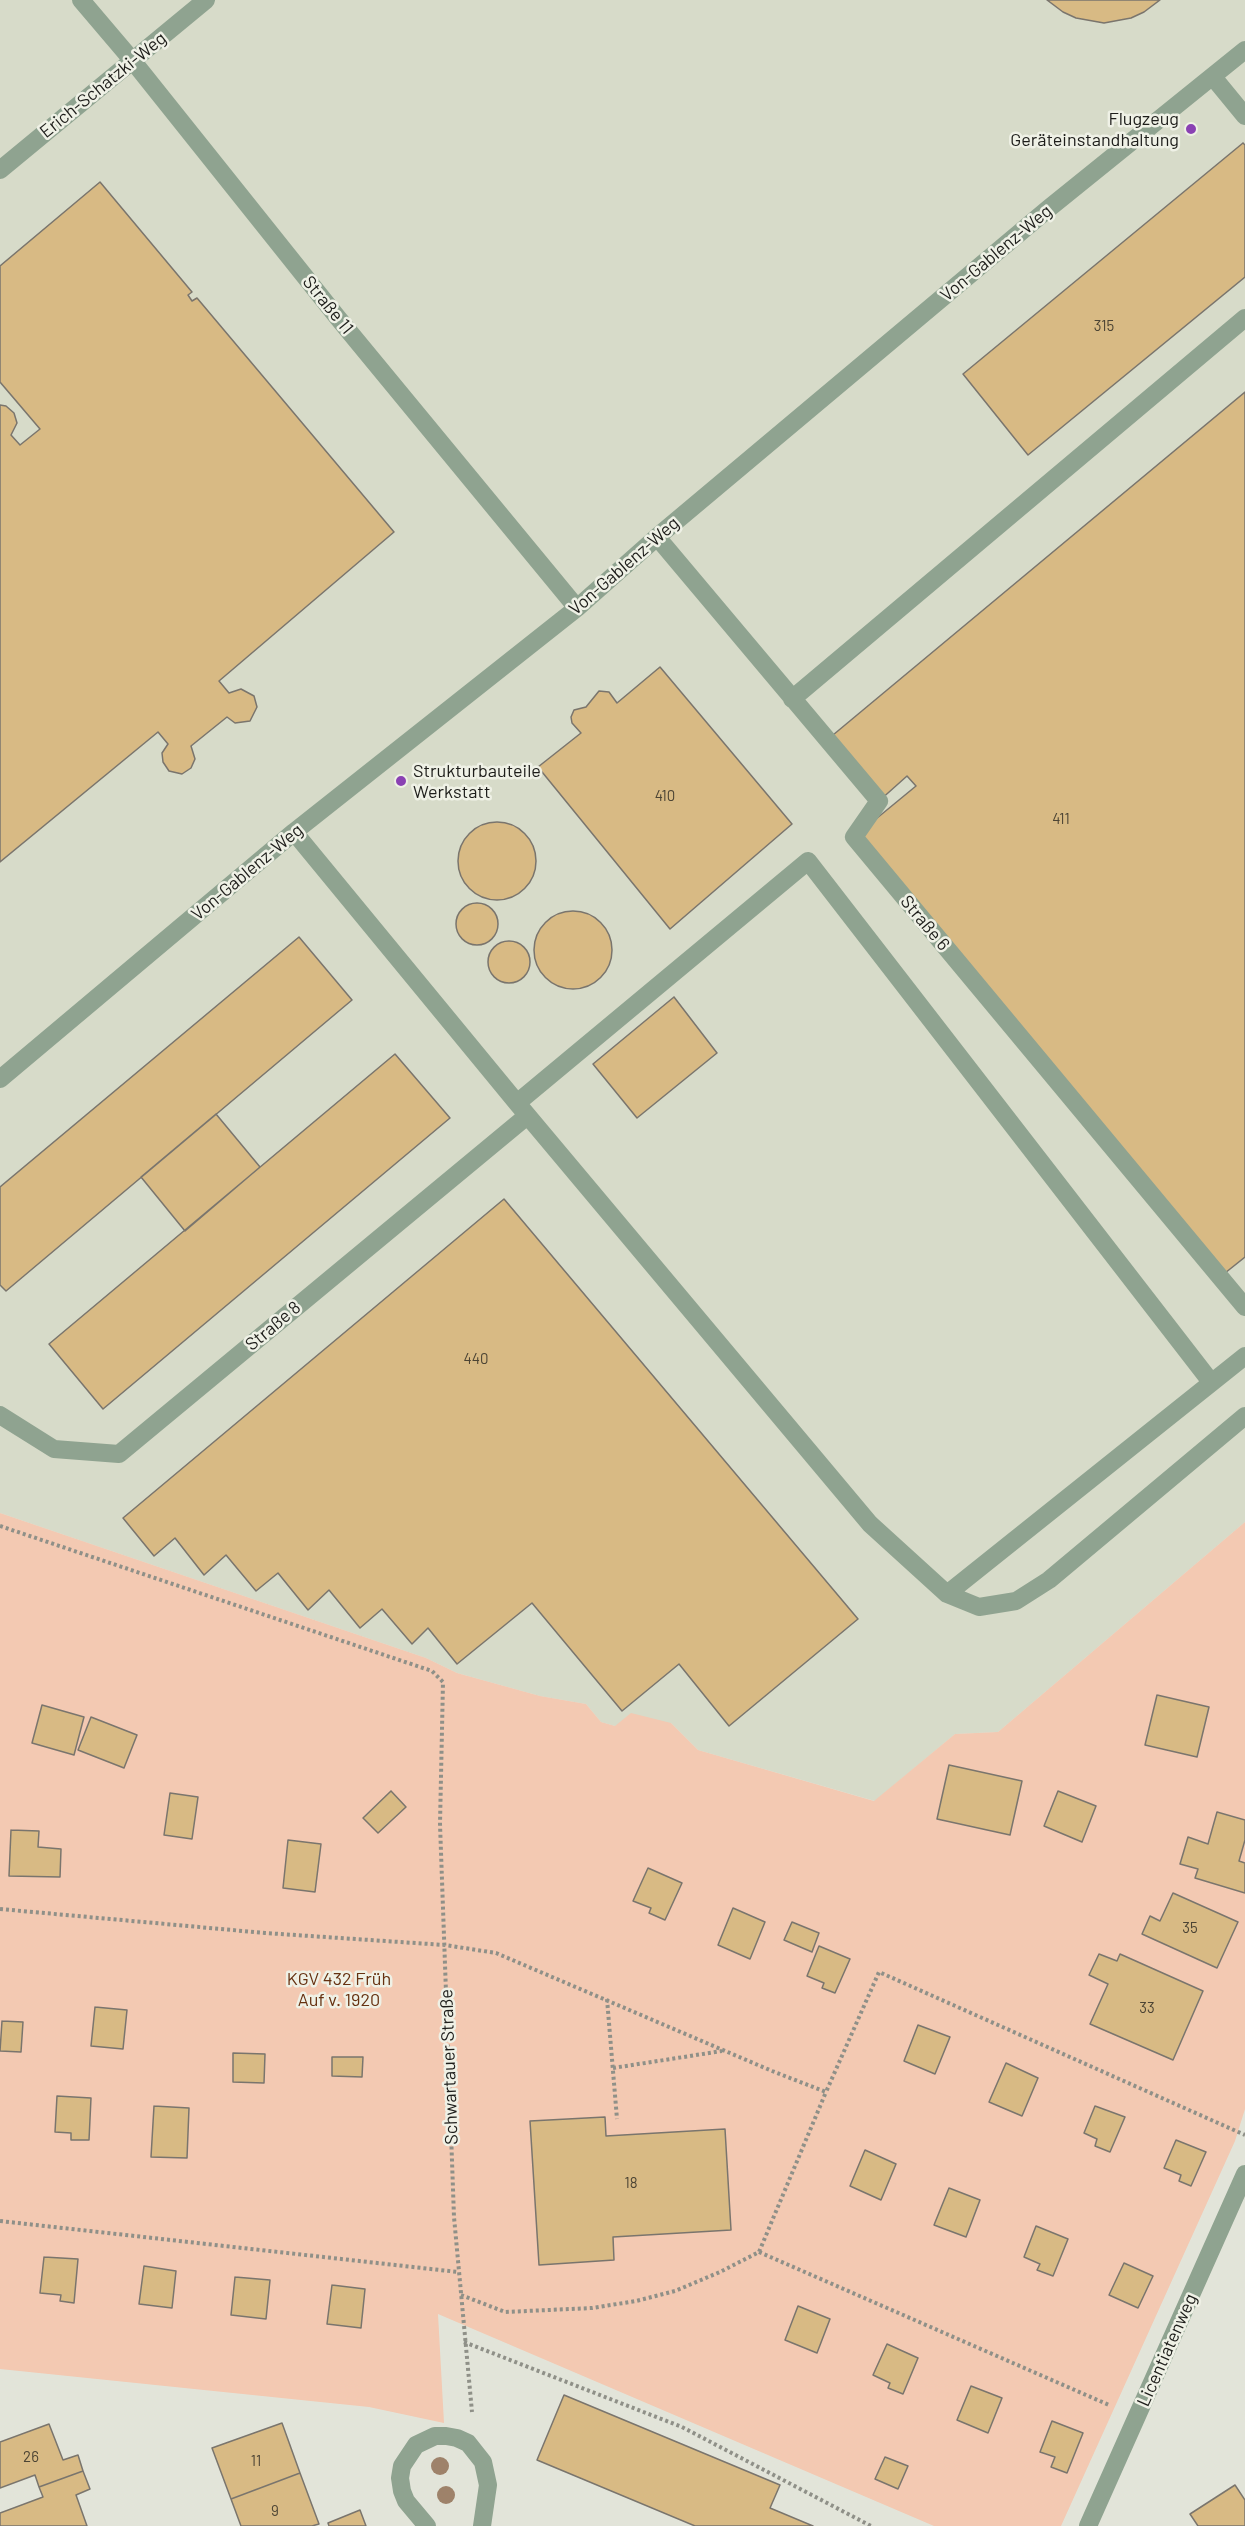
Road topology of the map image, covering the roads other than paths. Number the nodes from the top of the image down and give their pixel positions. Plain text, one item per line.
1 (81, 0) edge
2 (206, 0) edge
3 (1245, 50) edge
4 (132, 60) junction
5 (1212, 77) junction
6 (1245, 116) edge
7 (0, 170) edge
8 (1245, 318) edge
9 (657, 537) junction
10 (577, 608) junction
11 (792, 699) junction
12 (294, 832) junction
13 (0, 1079) edge
14 (522, 1109) junction
15 (1245, 1307) edge
16 (1245, 1356) edge
17 (1211, 1382) junction
18 (0, 1415) edge
19 (1245, 1416) edge
20 (947, 1594) junction
21 (1245, 2174) edge
22 (427, 2526) edge
23 (482, 2526) edge
24 (1088, 2526) edge

1 - 4 street, Straße 11
2 - 4 street, Erich-Schatzki-Weg
3 - 5 street, Von-Gablenz-Weg
4 - 7 street, Erich-Schatzki-Weg
4 - 10 street, Straße 11
5 - 6 street
5 - 9 street, Von-Gablenz-Weg
8 - 11 street
9 - 10 street, Von-Gablenz-Weg
9 - 11 street, Straße 6
10 - 12 street, Von-Gablenz-Weg
11 - 15 street, Straße 6
12 - 13 street, Von-Gablenz-Weg
12 - 14 street
14 - 17 street, Straße 8
14 - 18 street, Straße 8
14 - 20 street
16 - 17 street
17 - 20 street
19 - 20 street
21 - 24 street, Licentiatenweg
22 - 23 street

